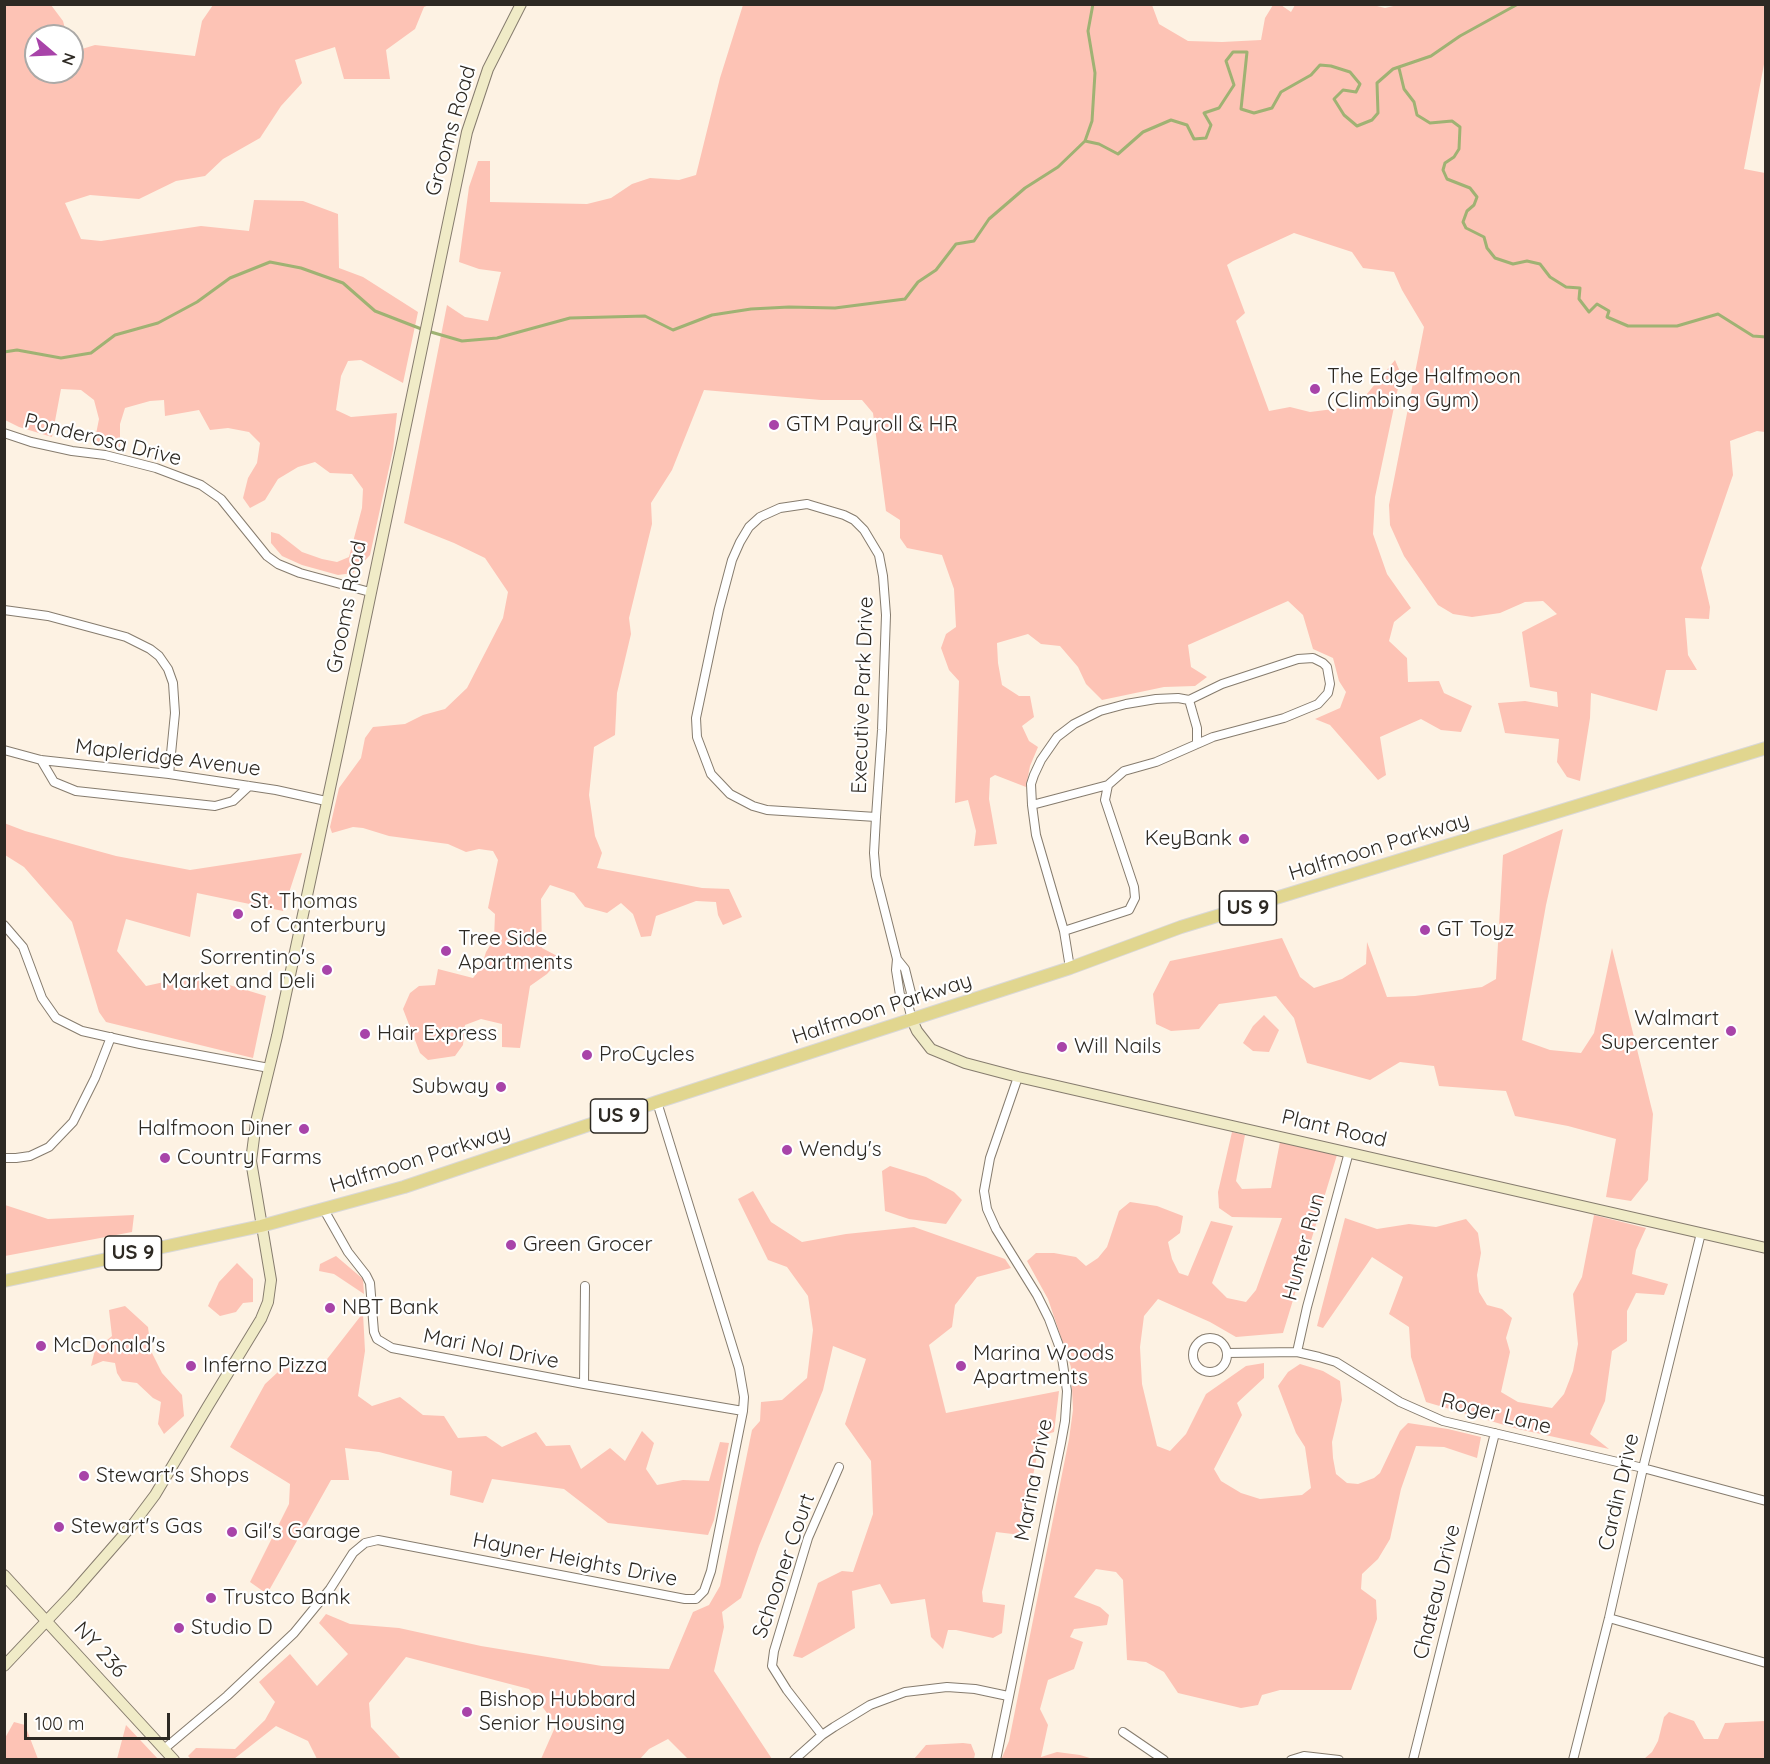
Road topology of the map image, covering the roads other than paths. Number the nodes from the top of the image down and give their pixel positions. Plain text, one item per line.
1 (521, 4) edge
2 (4, 433) edge
3 (370, 592) junction
4 (4, 610) edge
5 (1189, 700) junction
6 (1197, 744) junction
7 (1766, 748) edge
8 (4, 750) edge
9 (41, 760) junction
10 (169, 774) junction
11 (1108, 785) junction
12 (249, 786) junction
13 (326, 801) junction
14 (1032, 805) junction
15 (876, 818) junction
16 (4, 925) edge
17 (1064, 931) junction
18 (1070, 968) junction
19 (912, 1020) junction
20 (111, 1037) junction
21 (269, 1068) junction
22 (1018, 1077) junction
23 (657, 1102) junction
24 (1349, 1152) junction
25 (4, 1158) edge
26 (323, 1208) junction
27 (261, 1226) junction
28 (1701, 1233) junction
29 (1766, 1248) edge
30 (4, 1281) edge
31 (585, 1286) dead end
32 (1297, 1352) junction
33 (1227, 1353) junction
34 (584, 1384) junction
35 (743, 1411) junction
36 (1495, 1433) junction
37 (839, 1467) dead end
38 (1643, 1468) junction
39 (1766, 1501) edge
40 (4, 1575) edge
41 (1609, 1618) junction
42 (46, 1620) junction
43 (1766, 1663) edge
44 (4, 1666) edge
45 (1008, 1696) junction
46 (1123, 1732) dead end
47 (822, 1735) junction
48 (164, 1749) junction
49 (174, 1760) edge
50 (794, 1760) edge
51 (996, 1760) edge
52 (1164, 1760) edge
53 (1292, 1760) edge
54 (1339, 1760) edge
55 (1413, 1760) edge
56 (1573, 1760) edge

1 - 3 street, Grooms Road
2 - 3 street, Ponderosa Drive
3 - 13 street, Grooms Road
4 - 10 street
5 - 6 street
5 - 6 street
5 - 14 street
6 - 11 street
7 - 18 main road, Halfmoon Parkway / US 9
8 - 9 street, Mapleridge Avenue
9 - 10 street, Mapleridge Avenue
9 - 12 street
10 - 12 street, Mapleridge Avenue
11 - 14 street
11 - 17 street
12 - 13 street, Mapleridge Avenue
13 - 21 street, Grooms Road
14 - 17 street
15 - 15 street, Executive Park Drive
15 - 19 street, Executive Park Drive
16 - 20 street
17 - 18 street
18 - 19 main road, Halfmoon Parkway / US 9
19 - 22 street, Plant Road
19 - 23 main road, Halfmoon Parkway / US 9
20 - 21 street
20 - 25 street
21 - 27 street, Grooms Road
22 - 24 street, Plant Road
22 - 45 street, Marina Drive
23 - 26 main road, Halfmoon Parkway / US 9
23 - 35 street, Hayner Heights Drive
24 - 28 street, Plant Road
24 - 32 street, Hunter Run
26 - 27 main road, Halfmoon Parkway / US 9
26 - 34 street, Mari Nol Drive
27 - 30 main road, Halfmoon Parkway / US 9
27 - 42 street, Grooms Road
28 - 29 street, Plant Road
28 - 38 street, Cardin Drive
31 - 34 street
32 - 33 street, Roger Lane
32 - 36 street, Roger Lane
33 - 33 street
34 - 35 street, Mari Nol Drive
35 - 48 street, Hayner Heights Drive
36 - 38 street, Roger Lane
36 - 55 street, Chateau Drive
37 - 47 street, Schooner Court
38 - 39 street, Roger Lane
38 - 41 street, Cardin Drive
40 - 42 street, NY 236
41 - 43 street
41 - 56 street, Cardin Drive
42 - 44 street, Grooms Road
42 - 48 street, NY 236 / NY 236
45 - 47 street
45 - 51 street, Marina Drive
46 - 52 street
47 - 50 street
48 - 49 street, NY 236 / NY 236
53 - 54 street

